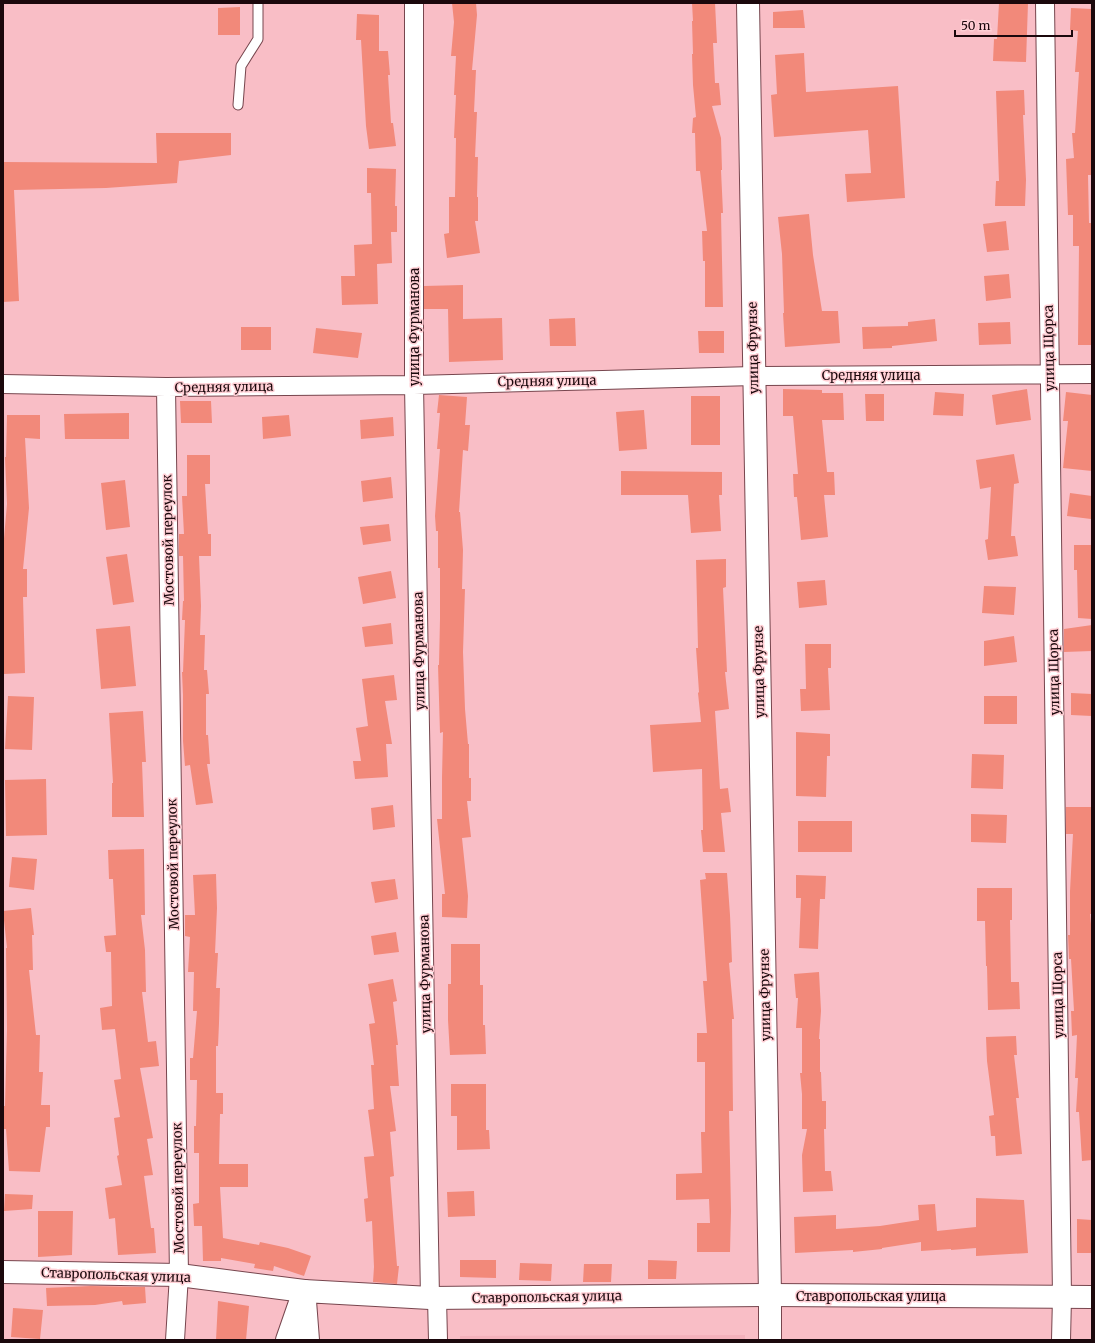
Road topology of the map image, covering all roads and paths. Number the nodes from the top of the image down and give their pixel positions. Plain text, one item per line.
1 (258, 3) edge
2 (414, 3) edge
3 (748, 3) edge
4 (1045, 3) edge
5 (238, 105) dead end
6 (1050, 374) junction
7 (1092, 374) edge
8 (754, 376) junction
9 (3, 384) edge
10 (414, 384) junction
11 (166, 388) junction
12 (3, 1272) edge
13 (179, 1274) junction
14 (304, 1291) junction
15 (770, 1295) junction
16 (1062, 1297) junction
17 (1092, 1297) edge
18 (433, 1298) junction
19 (176, 1340) edge
20 (288, 1340) edge
21 (308, 1340) edge
22 (438, 1340) edge
23 (770, 1340) edge
24 (1061, 1340) edge

1 - 5 lane
2 - 10 street, улица Фурманова
3 - 8 street, улица Фрунзе
4 - 6 street, улица Щорса
6 - 7 street, Средняя улица
6 - 8 street, Средняя улица
6 - 16 street, улица Щорса
8 - 10 street, Средняя улица
8 - 15 street, улица Фрунзе
9 - 11 street, Средняя улица
10 - 11 street, Средняя улица
10 - 18 street, улица Фурманова
11 - 13 street, Мостовой переулок
12 - 13 street, Ставропольская улица
13 - 14 street, Ставропольская улица
13 - 19 street, Мостовой переулок
14 - 18 street, Ставропольская улица
14 - 20 street
14 - 21 street
15 - 16 street, Ставропольская улица
15 - 18 street, Ставропольская улица
15 - 23 street, улица Фрунзе
16 - 17 street, Ставропольская улица
16 - 24 street, улица Щорса
18 - 22 street, улица Фурманова

